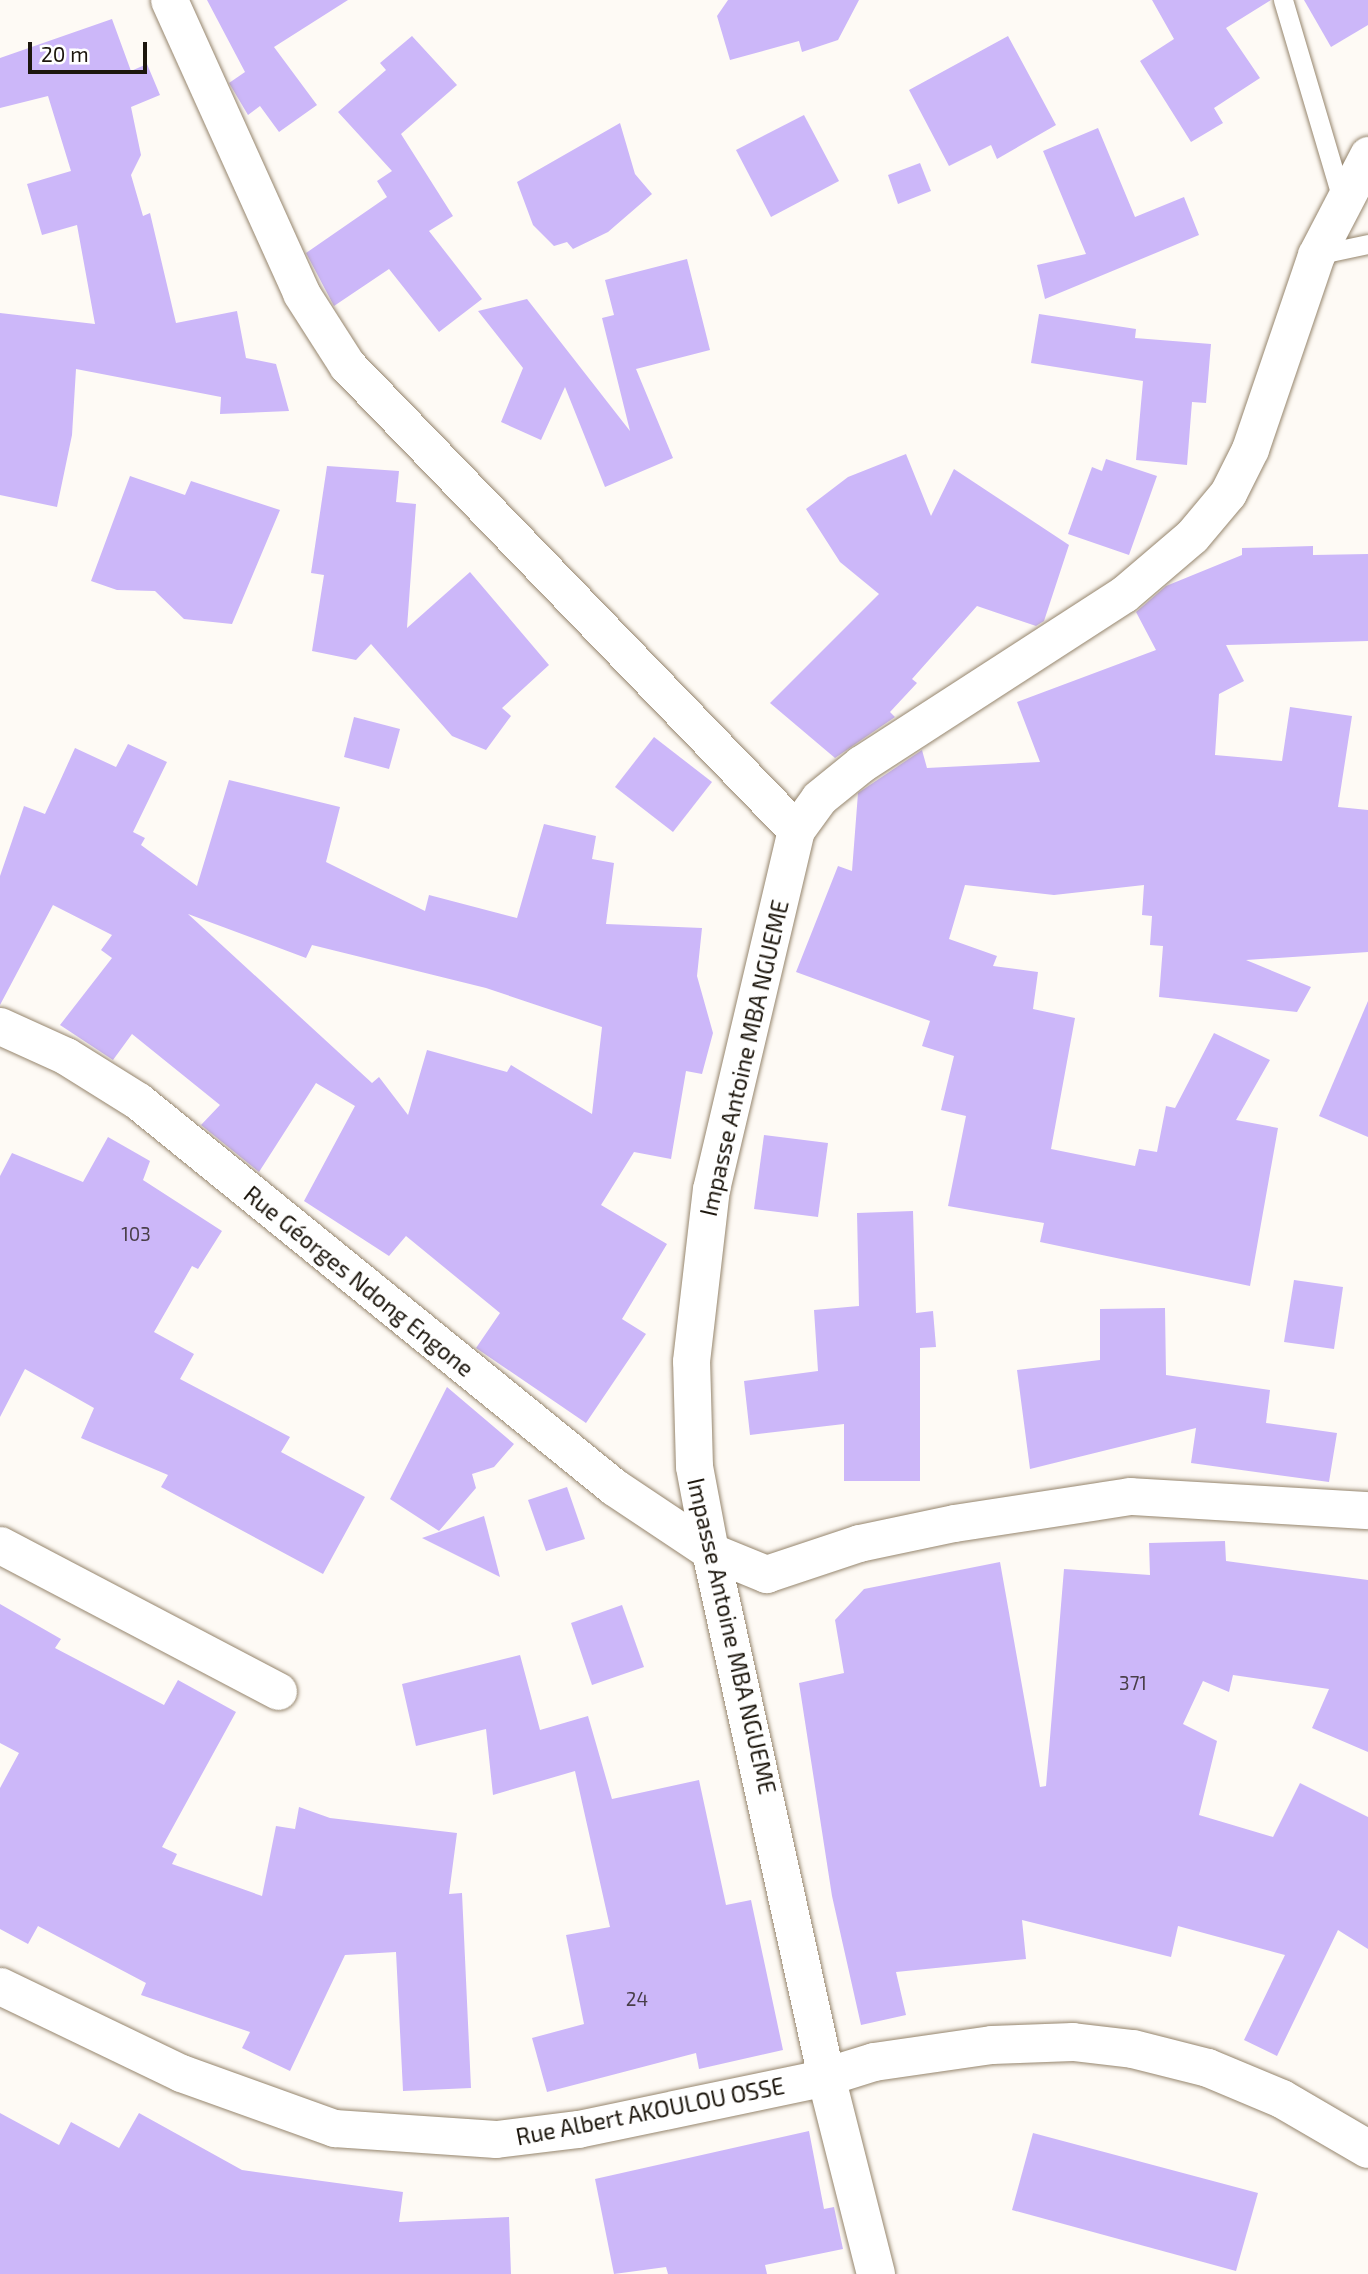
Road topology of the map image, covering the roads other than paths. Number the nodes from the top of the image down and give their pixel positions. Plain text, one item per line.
1 (169, 0) edge
2 (1283, 0) edge
3 (1368, 155) edge
4 (1343, 203) junction
5 (1368, 244) edge
6 (1316, 255) junction
7 (796, 830) junction
8 (0, 1026) edge
9 (1368, 1510) edge
10 (0, 1545) edge
11 (710, 1550) junction
12 (278, 1691) dead end
13 (0, 1986) edge
14 (826, 2077) junction
15 (1368, 2149) edge
16 (876, 2274) edge

1 - 7 street
2 - 4 lane
3 - 4 street
4 - 6 street
5 - 6 lane
6 - 7 street
7 - 11 street, Impasse Antoine MBA NGUEME
8 - 11 street, Rue Géorges Ndong Engone
9 - 11 street, Rue Géorges Ndong Engone
10 - 12 street
11 - 14 street, Impasse Antoine MBA NGUEME
13 - 14 street, Rue Albert AKOULOU OSSE
14 - 15 main road
14 - 16 main road, Impasse Antoine MBA NGUEME

